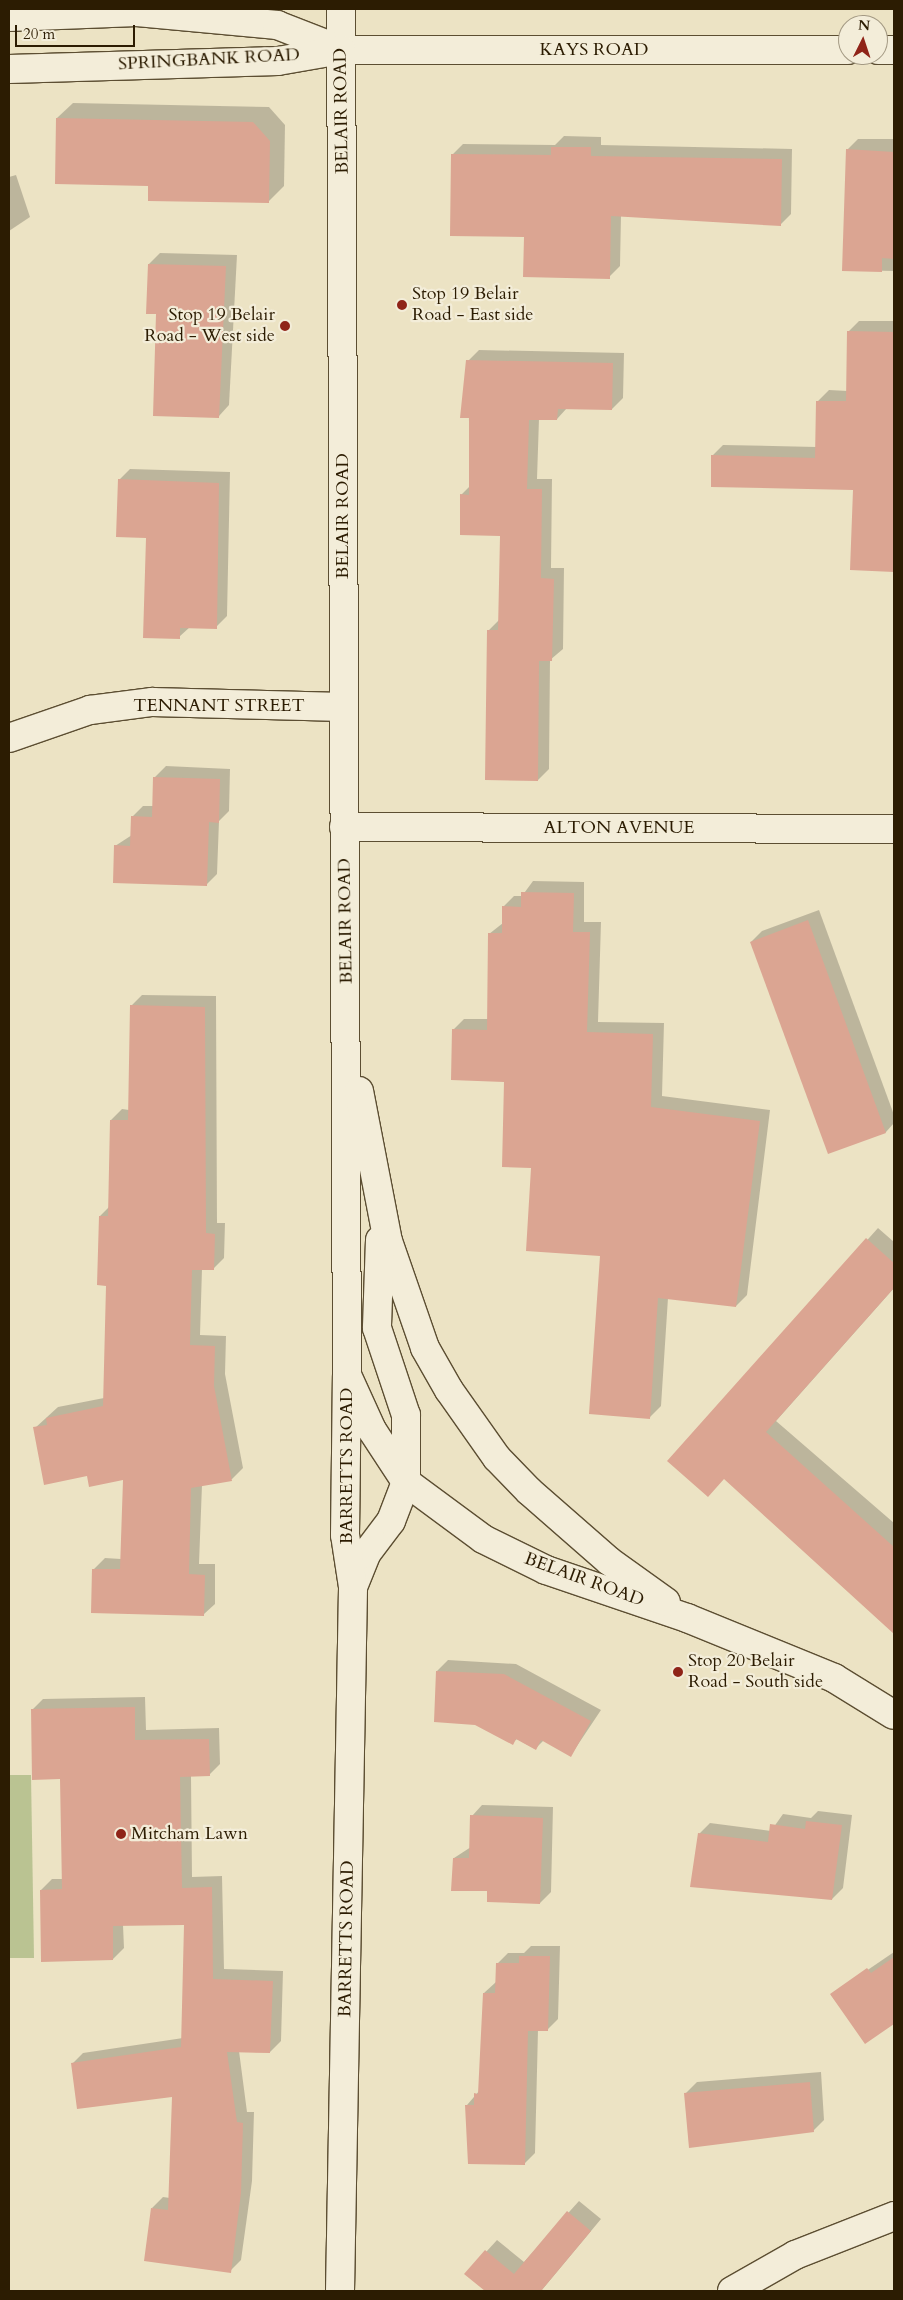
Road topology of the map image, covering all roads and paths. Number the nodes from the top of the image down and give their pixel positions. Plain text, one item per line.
1 (341, 9) edge
2 (145, 11) edge
3 (9, 17) edge
4 (341, 50) junction
5 (838, 50) edge
6 (9, 69) edge
7 (344, 707) junction
8 (9, 738) edge
9 (344, 827) junction
10 (894, 829) edge
11 (347, 1023) junction
12 (381, 1209) junction
13 (347, 1375) junction
14 (406, 1482) junction
15 (353, 1587) junction
16 (687, 1618) junction
17 (894, 1715) edge
18 (894, 2216) edge
19 (340, 2291) edge
20 (732, 2291) edge

1 - 4 main road, BELAIR ROAD
2 - 3 main road, SPRINGBANK ROAD
2 - 4 main road, SPRINGBANK ROAD
4 - 5 main road, KAYS ROAD
4 - 6 main road, SPRINGBANK ROAD
4 - 7 main road, BELAIR ROAD
7 - 8 main road, TENNANT STREET
7 - 9 main road, BELAIR ROAD
9 - 10 main road, ALTON AVENUE
9 - 11 main road, BELAIR ROAD
11 - 12 main road, BELAIR ROAD
11 - 13 main road, BELAIR ROAD
12 - 14 main road
12 - 16 main road, BELAIR ROAD
13 - 14 main road, BELAIR ROAD
13 - 15 main road, BARRETTS ROAD
14 - 15 main road, BARRETTS ROAD
14 - 16 main road, BELAIR ROAD
15 - 19 main road, BARRETTS ROAD
16 - 17 main road, BELAIR ROAD
18 - 20 main road

